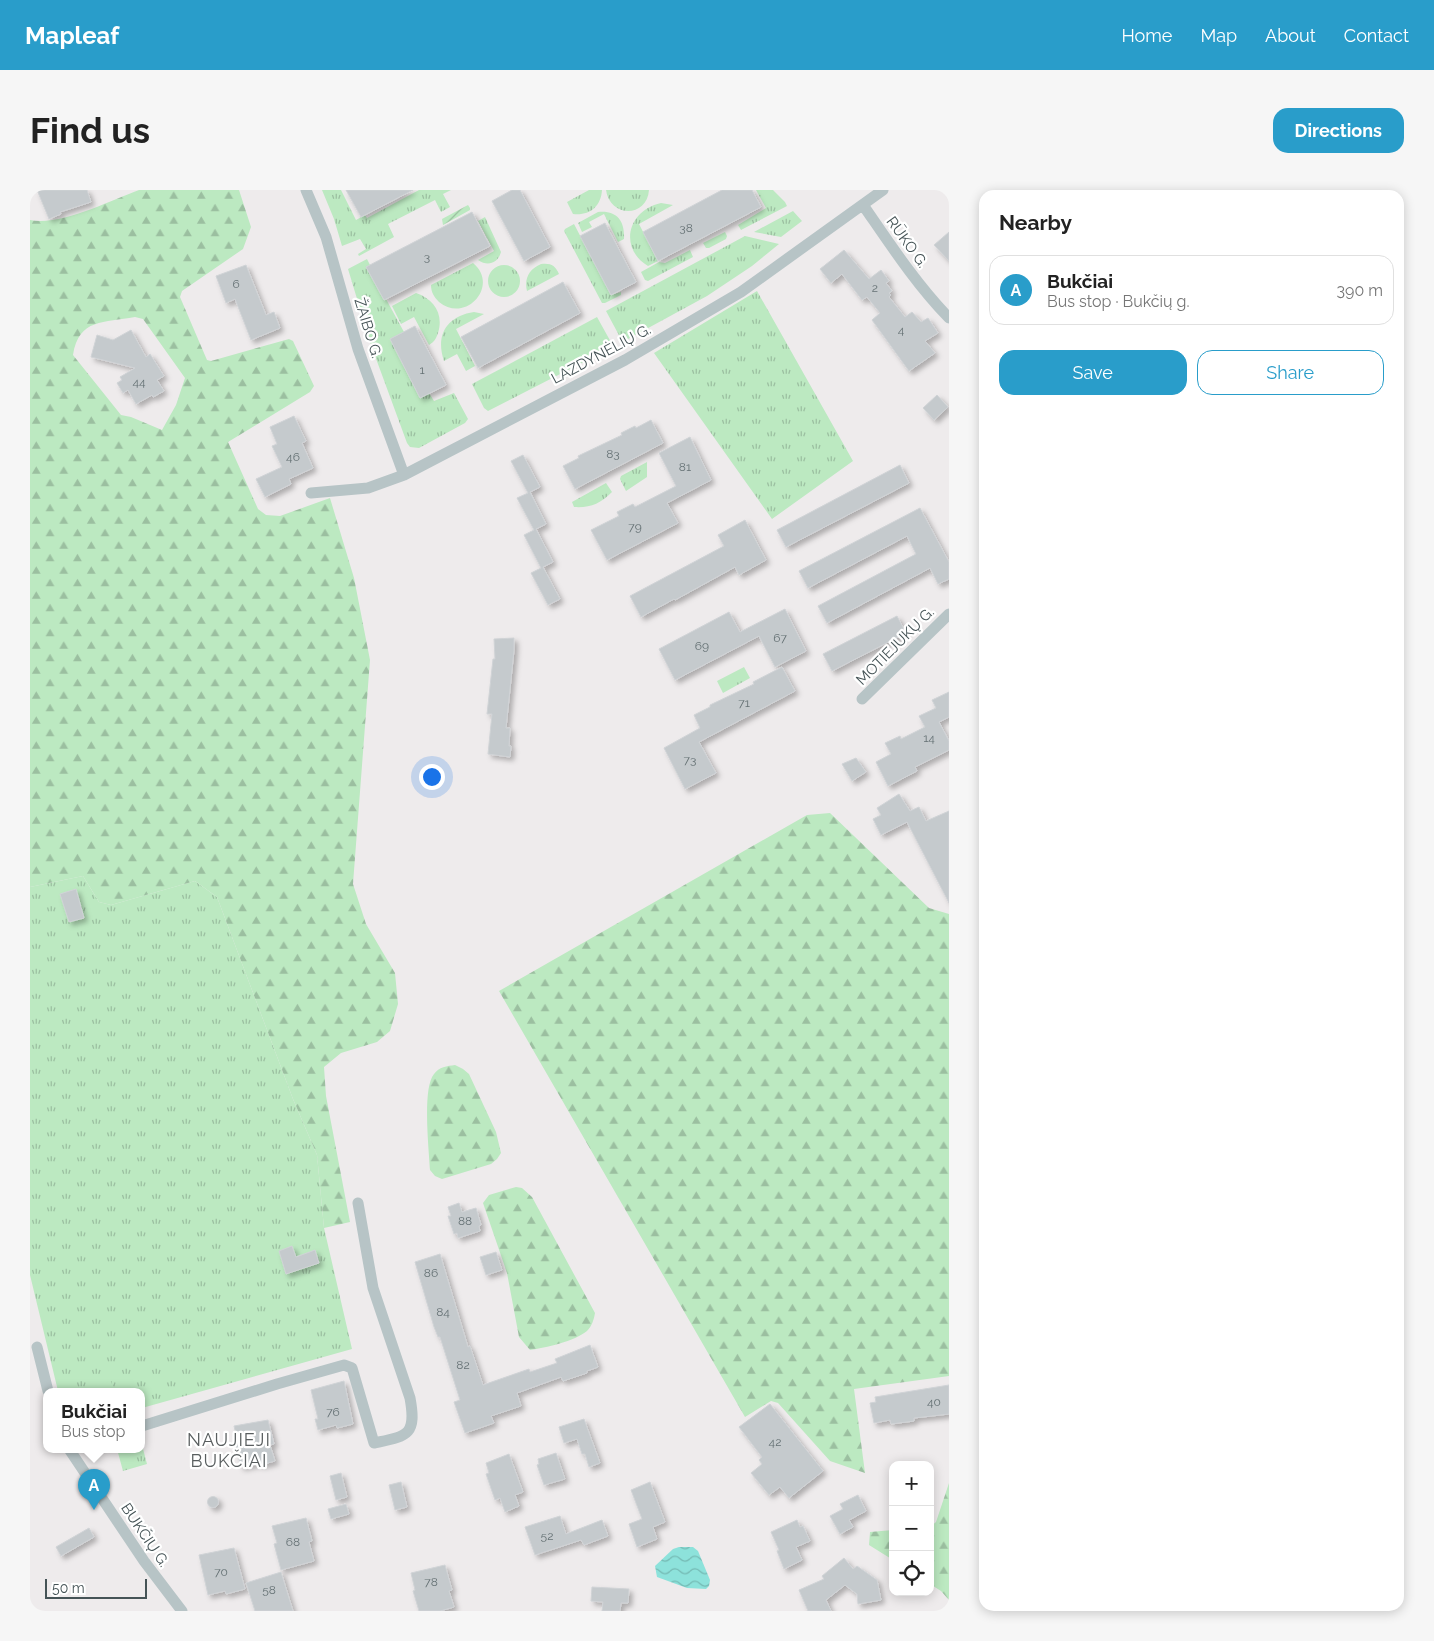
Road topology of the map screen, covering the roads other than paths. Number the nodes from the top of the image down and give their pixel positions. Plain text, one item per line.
1 (306, 190) edge
2 (883, 190) edge
3 (863, 205) junction
4 (949, 318) edge
5 (404, 475) junction
6 (311, 493) dead end
7 (949, 614) edge
8 (862, 699) dead end
9 (358, 1203) dead end
10 (38, 1347) dead end
11 (47, 1388) edge
12 (145, 1425) edge
13 (72, 1453) edge
14 (182, 1611) edge

1 - 5 street, ŽAIBO G.
2 - 3 street, LAZDYNĖLIŲ G.
3 - 4 street, RŪKO G.
3 - 5 street, LAZDYNĖLIŲ G.
5 - 6 street, LAZDYNĖLIŲ G.
7 - 8 street, MOTIEJUKŲ G.
9 - 12 street
10 - 11 street
13 - 14 street, BUKČIŲ G.

